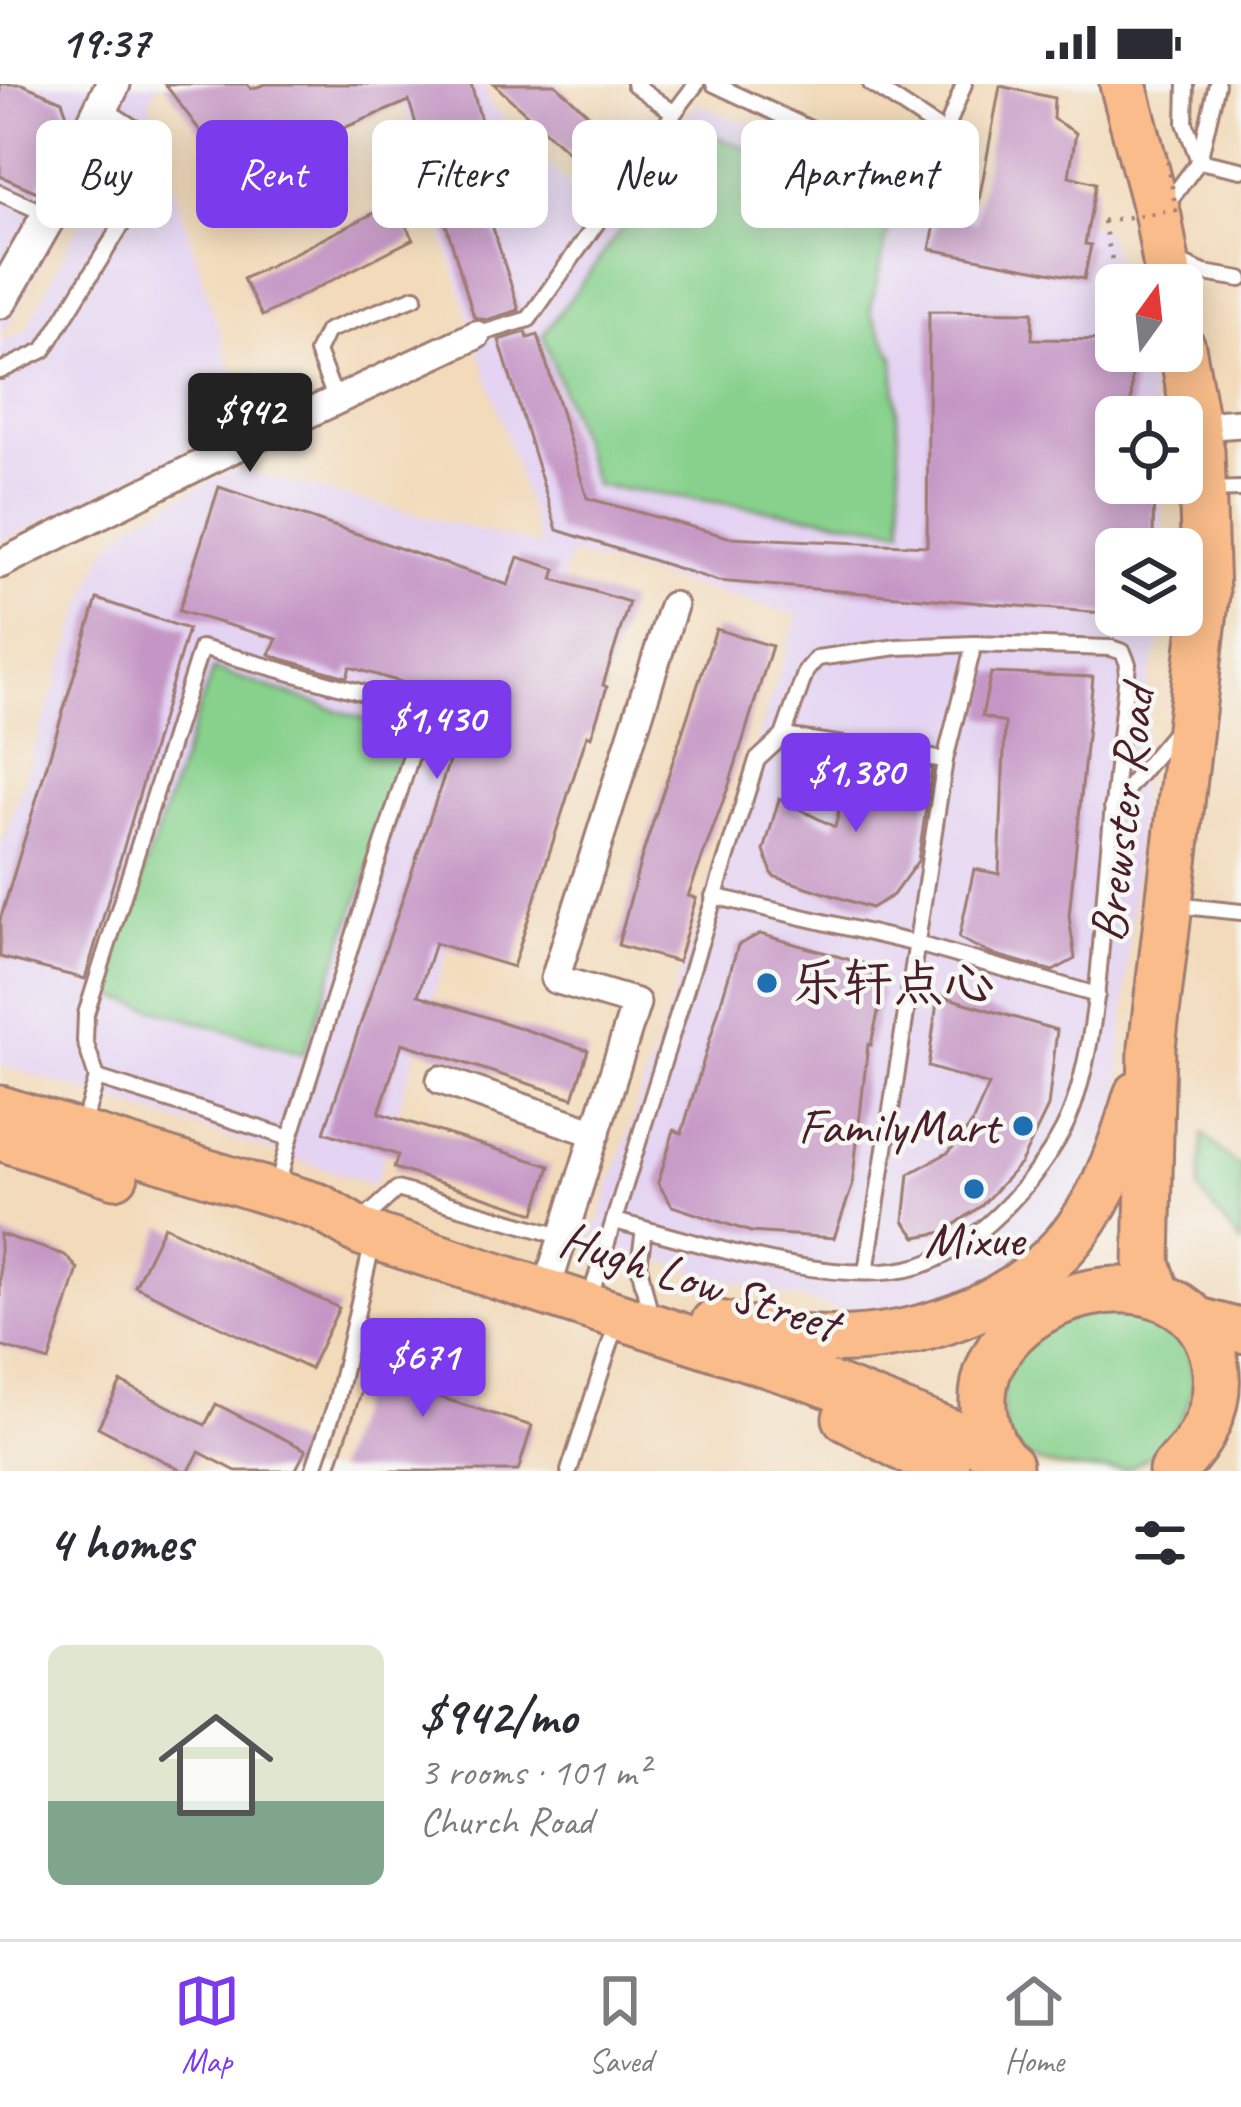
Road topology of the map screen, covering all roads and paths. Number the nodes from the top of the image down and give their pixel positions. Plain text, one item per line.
1 (634, 84) edge
2 (696, 84) edge
3 (714, 84) edge
4 (871, 84) edge
5 (964, 84) edge
6 (1123, 84) edge
7 (1186, 84) edge
8 (1217, 84) edge
9 (745, 90) edge
10 (108, 96) edge
11 (674, 113) junction
12 (803, 120) edge
13 (925, 120) edge
14 (949, 120) edge
15 (1155, 157) junction
16 (1199, 160) junction
17 (1241, 170) edge
18 (0, 194) edge
19 (36, 209) edge
20 (42, 228) edge
21 (1159, 261) edge
22 (1113, 264) edge
23 (1241, 279) edge
24 (415, 297) dead end
25 (0, 301) edge
26 (476, 335) joint
27 (0, 371) edge
28 (1173, 372) edge
29 (1189, 372) edge
30 (336, 400) junction
31 (1204, 422) edge
32 (1208, 488) edge
33 (0, 564) edge
34 (673, 606) dead end
35 (974, 644) junction
36 (1192, 709) junction
37 (783, 736) junction
38 (945, 760) junction
39 (1112, 807) junction
40 (713, 896) junction
41 (1169, 904) junction
42 (1241, 912) edge
43 (917, 944) junction
44 (1097, 995) junction
45 (1152, 1046) junction
46 (97, 1078) junction
47 (441, 1080) dead end
48 (0, 1109) edge
49 (82, 1132) junction
50 (596, 1133) junction
51 (0, 1137) edge
52 (290, 1138) junction
53 (276, 1192) junction
54 (615, 1221) junction
55 (644, 1229) junction
56 (363, 1232) junction
57 (483, 1269) junction
58 (866, 1272) junction
59 (594, 1289) junction
60 (1175, 1307) junction
61 (1241, 1331) edge
62 (1228, 1397) edge
63 (1006, 1460) edge
64 (313, 1471) edge
65 (569, 1471) edge
66 (947, 1471) edge
67 (1172, 1471) edge

1 - 11 lane
2 - 11 lane
3 - 9 lane
4 - 13 lane
5 - 14 lane
6 - 15 highway
7 - 16 lane
8 - 16 lane
9 - 12 lane
10 - 27 lane
11 - 26 lane
15 - 21 highway
15 - 21 highway
15 - 22 path, bridge
16 - 17 lane
16 - 21 lane
18 - 19 lane
20 - 25 street
21 - 23 lane
24 - 30 lane
26 - 30 street
28 - 31 highway
29 - 31 highway
30 - 33 street
31 - 32 highway
32 - 36 highway, Brewster Road
34 - 50 street
35 - 37 lane
35 - 38 lane
35 - 39 lane
36 - 39 lane
36 - 41 highway, Brewster Road
37 - 38 lane
37 - 40 lane
38 - 43 lane
39 - 44 lane
40 - 43 lane
40 - 54 lane
41 - 42 lane
41 - 45 highway, Brewster Road
43 - 44 lane
43 - 58 lane
44 - 58 lane
45 - 59 highway
45 - 60 highway, Brewster Road
46 - 49 lane
46 - 52 lane
46 - 52 lane
47 - 50 street
48 - 49 highway, Hugh Low Street
49 - 53 highway, Hugh Low Street
50 - 59 street
51 - 56 highway, Hugh Low Street
52 - 53 lane
53 - 56 highway, Hugh Low Street
54 - 55 lane
54 - 59 lane
55 - 58 lane
55 - 59 lane
56 - 57 highway, Hugh Low Street
56 - 59 lane
56 - 64 lane
57 - 59 highway
57 - 59 highway
57 - 63 highway, Hugh Low Street
59 - 65 lane
59 - 66 highway
60 - 61 main road
60 - 62 highway, Brewster Road
60 - 63 highway
62 - 67 highway

